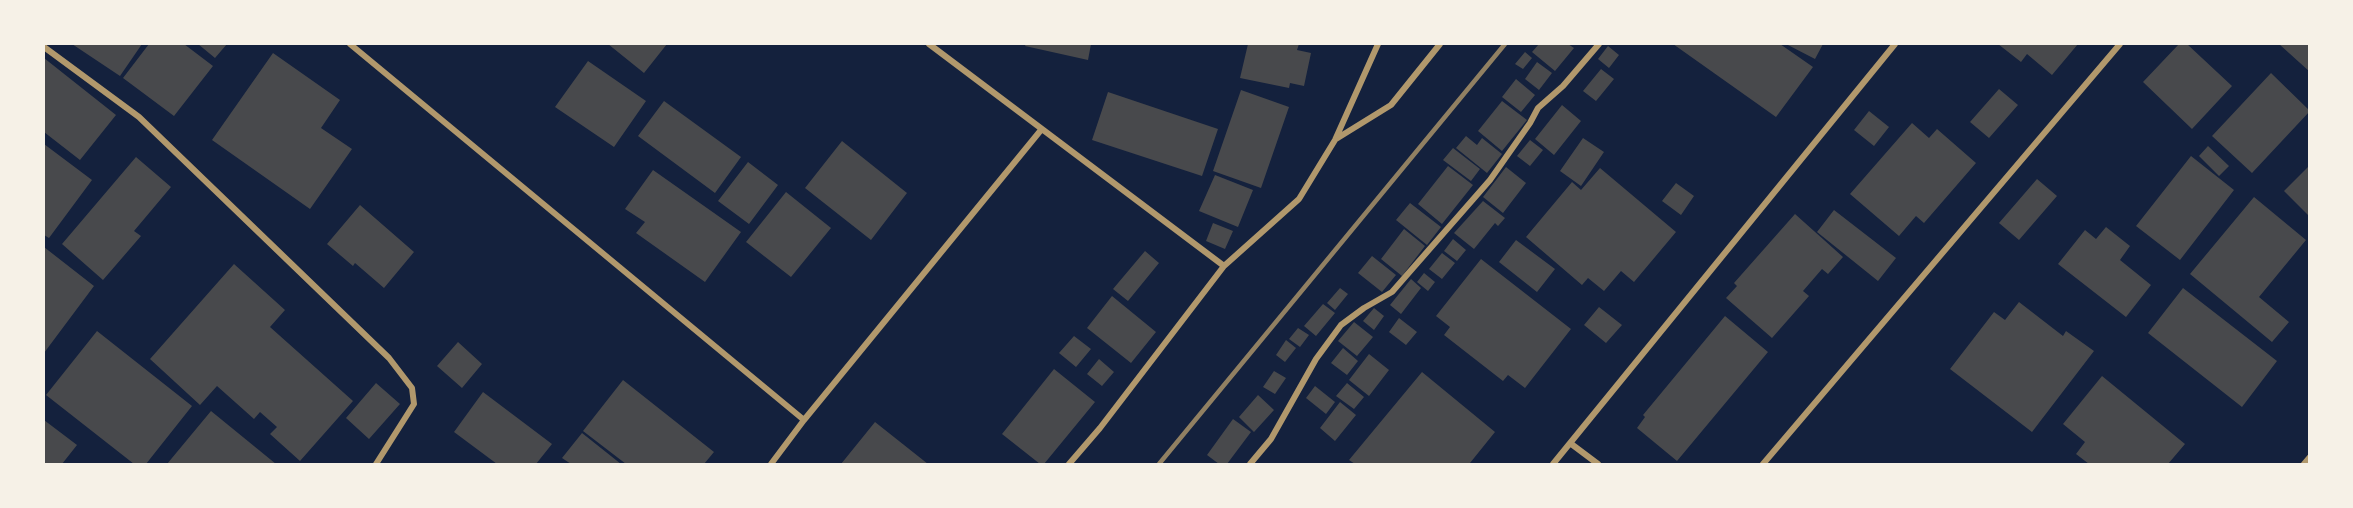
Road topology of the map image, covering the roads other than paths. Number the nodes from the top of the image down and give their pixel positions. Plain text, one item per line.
1 (350, 44) edge
2 (929, 44) edge
3 (1378, 44) edge
4 (1440, 44) edge
5 (1599, 44) edge
6 (1895, 44) edge
7 (2120, 44) edge
8 (44, 47) edge
9 (1041, 130) junction
10 (1335, 140) junction
11 (1224, 266) junction
12 (804, 420) junction
13 (1570, 443) junction
14 (2310, 457) edge
15 (376, 465) edge
16 (771, 465) edge
17 (1069, 465) edge
18 (1250, 465) edge
19 (1553, 465) edge
20 (1598, 465) edge
21 (1762, 465) edge
22 (2304, 465) edge

1 - 12 street
2 - 9 street
3 - 10 street
4 - 10 street
5 - 18 street
6 - 13 street
7 - 21 street
8 - 15 street
9 - 11 street
9 - 12 street
10 - 11 street
11 - 17 street
12 - 16 street
13 - 19 street
13 - 20 street
14 - 22 street

